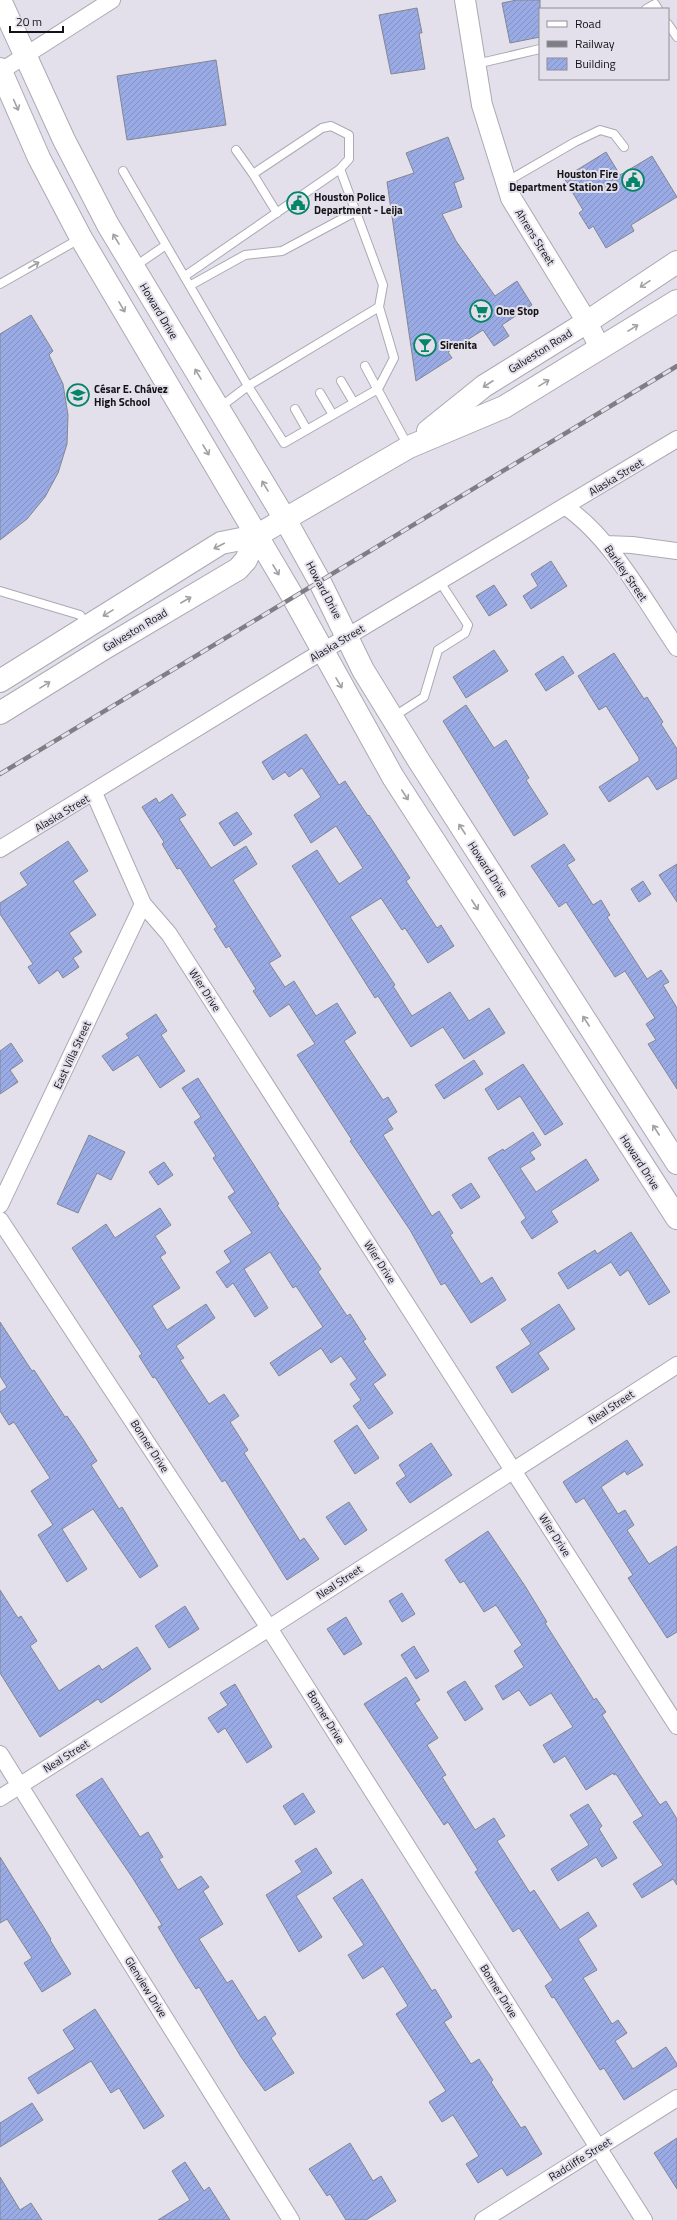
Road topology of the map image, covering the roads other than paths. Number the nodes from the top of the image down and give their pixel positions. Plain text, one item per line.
1 (0, 0) edge
2 (112, 0) edge
3 (465, 0) edge
4 (648, 8) edge
5 (657, 8) edge
6 (669, 25) edge
7 (677, 37) edge
8 (539, 49) edge
9 (25, 56) junction
10 (475, 64) junction
11 (0, 71) edge
12 (624, 147) dead end
13 (236, 150) dead end
14 (340, 169) junction
15 (123, 171) dead end
16 (253, 174) junction
17 (506, 182) junction
18 (355, 212) junction
19 (277, 213) junction
20 (81, 238) junction
21 (166, 245) junction
22 (677, 262) edge
23 (133, 267) junction
24 (185, 276) junction
25 (108, 283) junction
26 (0, 284) edge
27 (190, 285) junction
28 (677, 300) edge
29 (379, 307) junction
30 (587, 322) junction
31 (600, 348) junction
32 (365, 366) dead end
33 (341, 380) dead end
34 (248, 386) junction
35 (378, 389) junction
36 (320, 393) dead end
37 (354, 403) junction
38 (218, 408) junction
39 (295, 409) dead end
40 (333, 415) junction
41 (307, 430) junction
42 (677, 439) edge
43 (408, 447) junction
44 (566, 507) junction
45 (285, 519) junction
46 (256, 536) junction
47 (606, 544) junction
48 (677, 551) edge
49 (440, 582) junction
50 (0, 591) edge
51 (87, 626) junction
52 (348, 637) junction
53 (677, 648) edge
54 (322, 652) junction
55 (1, 680) edge
56 (8, 708) edge
57 (394, 717) junction
58 (94, 793) junction
59 (0, 849) edge
60 (143, 904) junction
61 (604, 1049) junction
62 (579, 1066) junction
63 (677, 1163) edge
64 (0, 1205) edge
65 (677, 1218) edge
66 (0, 1220) edge
67 (677, 1364) edge
68 (513, 1470) junction
69 (269, 1628) junction
70 (677, 1726) edge
71 (0, 1754) edge
72 (20, 1785) junction
73 (0, 1798) edge
74 (677, 2098) edge
75 (599, 2148) junction
76 (291, 2220) edge
77 (483, 2220) edge
78 (644, 2220) edge

1 - 9 main road, Howard Drive
2 - 9 street
3 - 10 street, Ahrens Street
4 - 5 lane
6 - 7 lane
8 - 10 lane
9 - 11 street
23 -> 9 main road, Howard Drive
10 - 17 street, Ahrens Street
11 -> 20 main road, Howard Drive
12 - 17 lane
13 - 16 lane
14 - 16 lane
14 - 18 lane
14 - 19 lane
15 - 21 lane
16 - 19 lane
17 - 30 street, Ahrens Street
18 - 27 lane
18 - 29 lane
19 - 24 lane
20 - 25 main road, Howard Drive
26 -> 20 lane
21 - 23 lane
21 - 24 lane
22 -> 30 main road, Galveston Road
23 - 25 main road
38 -> 23 main road, Howard Drive
24 - 27 lane
25 -> 46 main road, Howard Drive
27 - 34 lane
31 -> 28 main road, Galveston Road
29 - 34 lane
29 - 35 lane
30 - 31 street, Ahrens Street
30 -> 43 main road, Galveston Road
43 -> 31 main road, Galveston Road
32 - 35 lane
33 - 37 lane
34 - 38 lane
34 - 41 lane
35 - 37 lane
35 - 43 lane
36 - 40 lane
37 - 40 lane
45 -> 38 main road, Howard Drive
39 - 41 lane
40 - 41 lane
42 - 44 street, Alaska Street
43 - 45 main road, Galveston Road
44 - 47 street, Barkley Street
44 - 49 street, Alaska Street
45 - 46 main road, Galveston Road
45 - 52 main road, Howard Drive
46 -> 51 main road, Galveston Road
46 -> 54 main road, Howard Drive
56 -> 46 main road, Galveston Road
47 - 48 street
47 - 53 street, Barkley Street
49 - 52 street, Alaska Street
49 - 57 lane
50 - 51 lane
51 - 55 main road, Galveston Road
52 - 54 street, Alaska Street
52 - 57 main road, Howard Drive
54 - 58 street, Alaska Street
54 -> 62 main road, Howard Drive
55 - 56 main road
61 -> 57 main road, Howard Drive
58 - 59 street, Alaska Street
58 - 60 street, Wier Drive
60 - 64 street, East Villa Street
60 - 68 street, Wier Drive
61 - 62 main road
63 -> 61 main road, Howard Drive
62 - 65 main road, Howard Drive
66 - 69 street, Bonner Drive
67 - 68 street, Neal Street
68 - 69 street, Neal Street
68 - 70 street, Wier Drive
69 - 72 street, Neal Street
69 - 75 street, Bonner Drive
71 - 72 street, Glenview Drive
72 - 73 street, Neal Street
72 - 76 street, Glenview Drive
74 - 75 street, Radcliffe Street
75 - 77 street, Radcliffe Street
75 - 78 street, Bonner Drive

